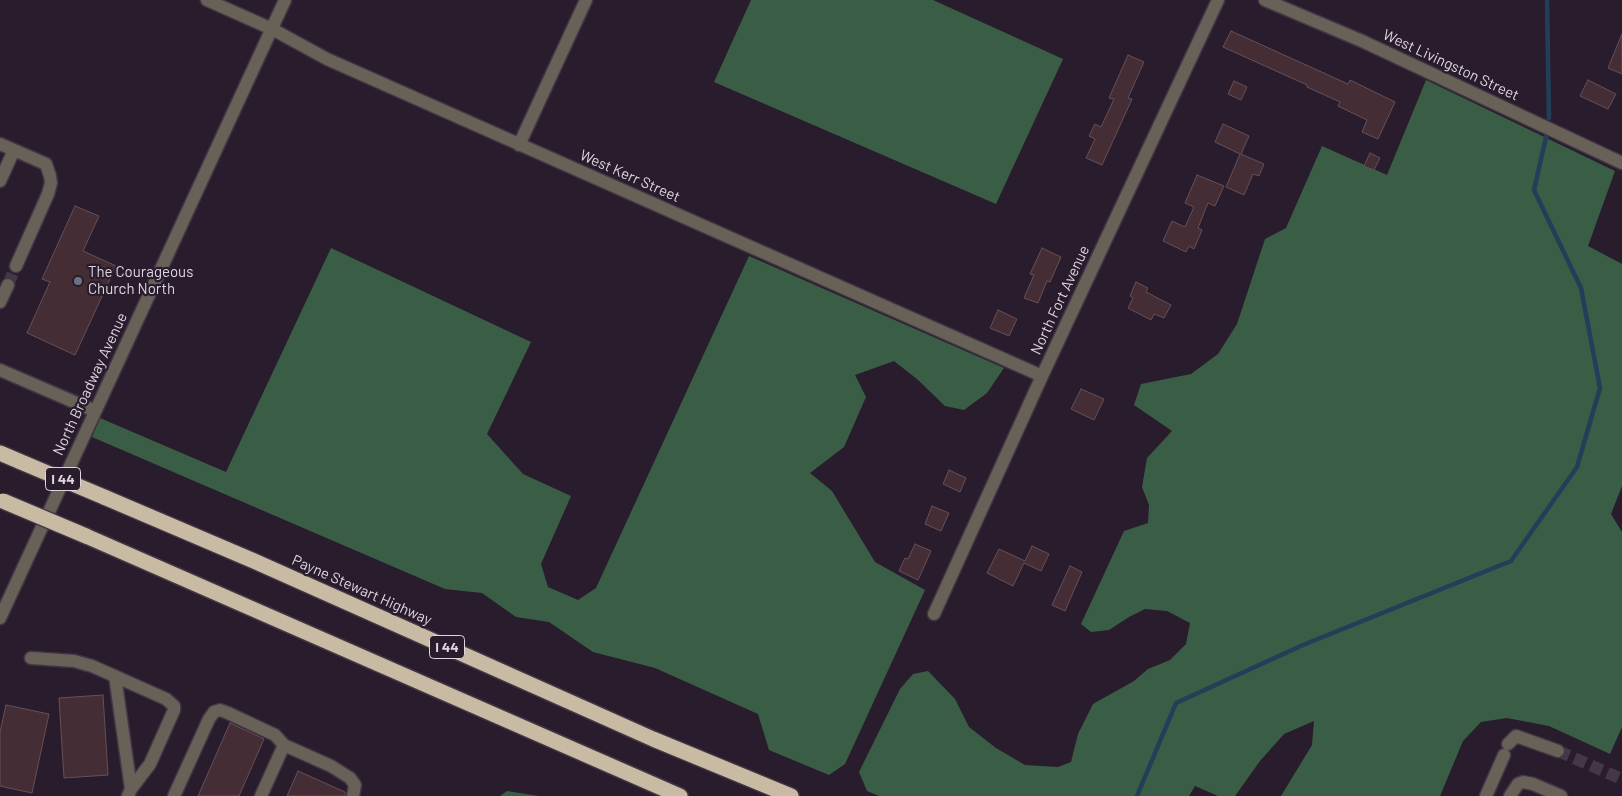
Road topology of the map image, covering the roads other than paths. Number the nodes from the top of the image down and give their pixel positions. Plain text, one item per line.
1 (207, 0) edge
2 (285, 0) edge
3 (586, 0) edge
4 (1218, 0) edge
5 (1265, 0) edge
6 (272, 29) junction
7 (0, 144) edge
8 (519, 145) junction
9 (14, 150) junction
10 (1622, 163) edge
11 (0, 181) edge
12 (16, 266) tunnel mouth
13 (8, 285) tunnel mouth
14 (0, 302) edge
15 (0, 370) edge
16 (1042, 376) junction
17 (95, 411) junction
18 (0, 453) edge
19 (2, 500) edge
20 (934, 614) dead end
21 (0, 618) edge
22 (31, 658) dead end
23 (115, 676) junction
24 (284, 745) junction
25 (1558, 751) tunnel mouth
26 (129, 792) edge
27 (174, 796) edge
28 (262, 796) edge
29 (353, 796) edge
30 (680, 796) edge
31 (791, 796) edge
32 (1486, 796) edge
33 (1510, 796) edge
34 (1561, 796) edge

1 - 6 street, West Kerr Street
2 - 6 street, North Broadway Avenue
3 - 8 street
4 - 16 street, North Fort Avenue
5 - 10 street, West Livingston Street
6 - 8 street, West Kerr Street
6 - 17 street, North Broadway Avenue
7 - 9 street
8 - 16 street, West Kerr Street
9 - 11 street
9 - 12 street
13 - 14 street
15 - 17 street
16 - 20 street, North Fort Avenue
17 - 21 street, North Broadway Avenue
18 - 31 highway, Payne Stewart Highway / I 44, bridge
19 - 30 highway, bridge
22 - 23 street
23 - 26 street
23 - 26 street
24 - 27 street
24 - 28 street
24 - 29 street
25 - 32 street
33 - 34 street

